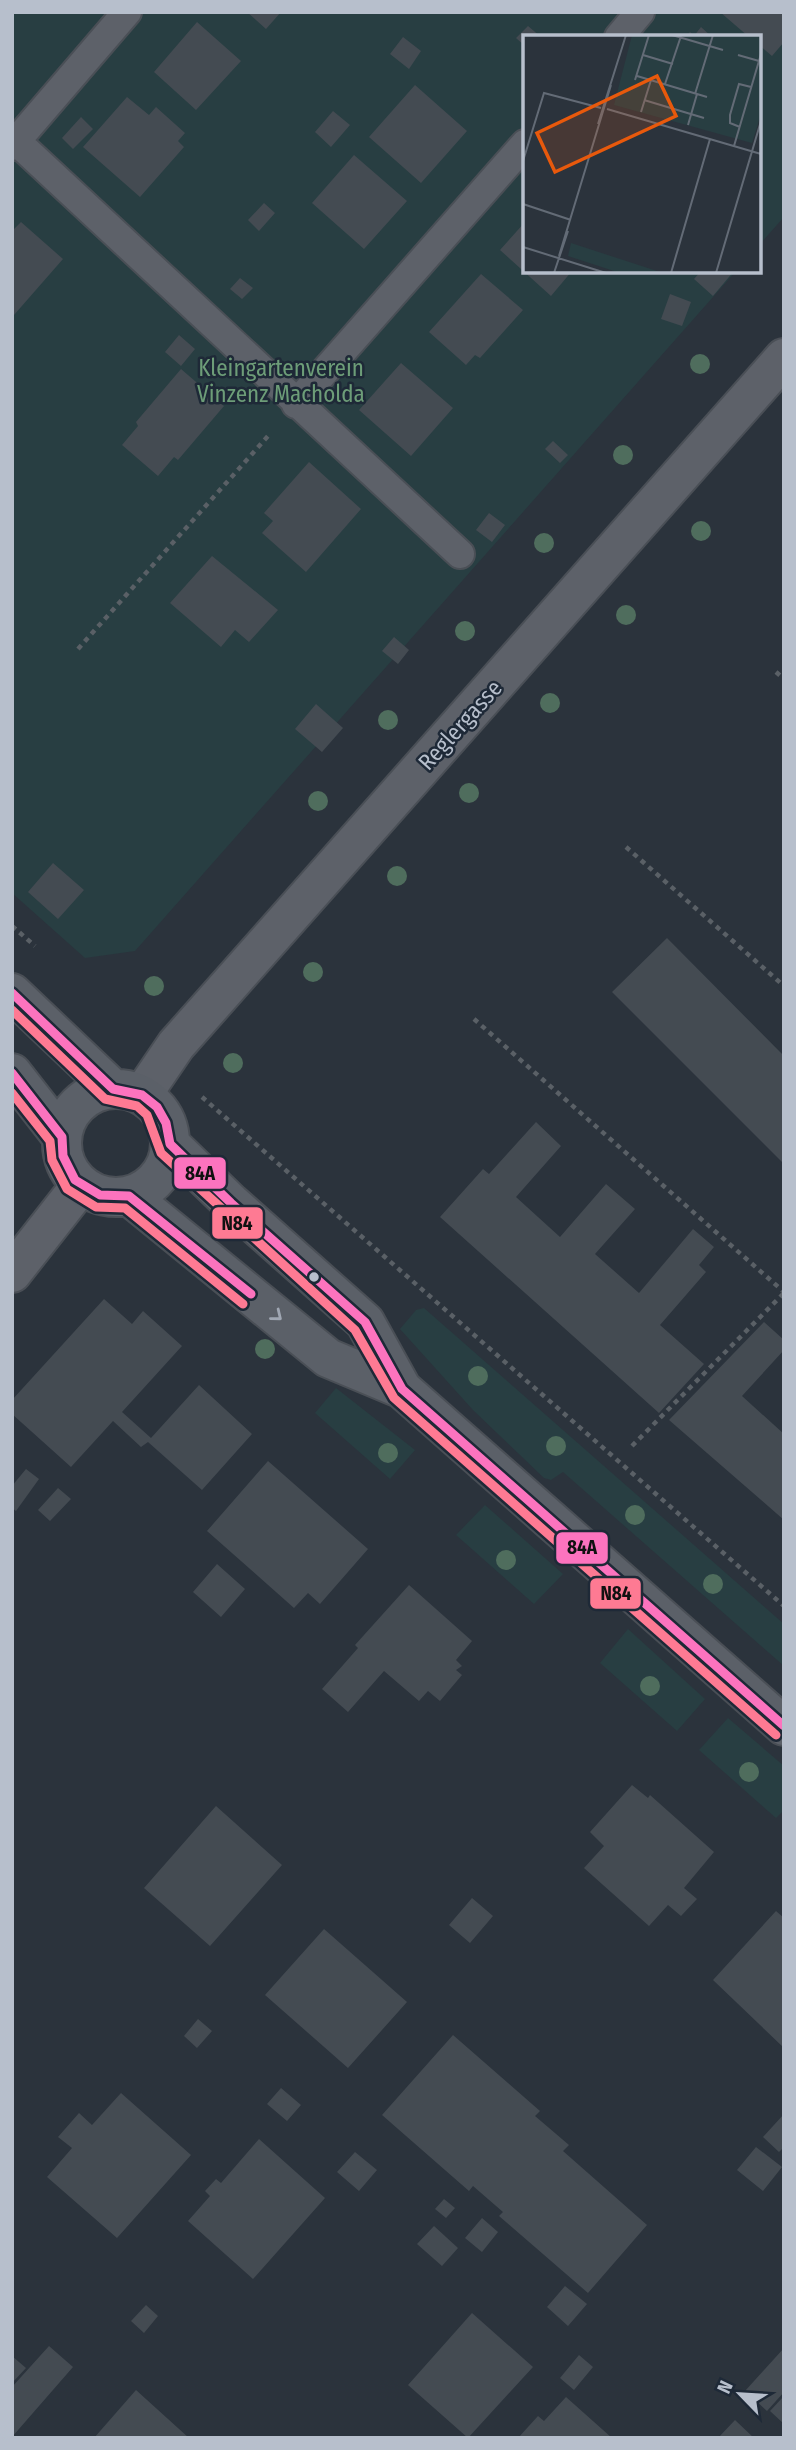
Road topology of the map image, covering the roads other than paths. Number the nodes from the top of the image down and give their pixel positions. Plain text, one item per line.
1 (127, 12) edge
2 (640, 12) edge
3 (621, 35) edge
4 (14, 144) edge
5 (523, 146) edge
6 (784, 358) edge
7 (296, 404) junction
8 (460, 554) dead end
9 (12, 993) edge
10 (12, 1073) edge
11 (128, 1092) junction
12 (62, 1136) junction
13 (170, 1144) junction
14 (81, 1185) junction
15 (129, 1196) junction
16 (12, 1273) edge
17 (402, 1389) junction
18 (784, 1726) edge

1 - 4 lane
2 - 3 lane
4 - 7 lane
5 - 7 lane
6 - 11 street, Reglergasse
7 - 8 lane
9 - 11 street
10 - 12 street
11 - 12 street
11 - 13 street
12 - 14 street
13 - 15 street
13 - 17 street
14 - 15 street
14 - 16 street
15 -> 17 street
17 - 18 street

